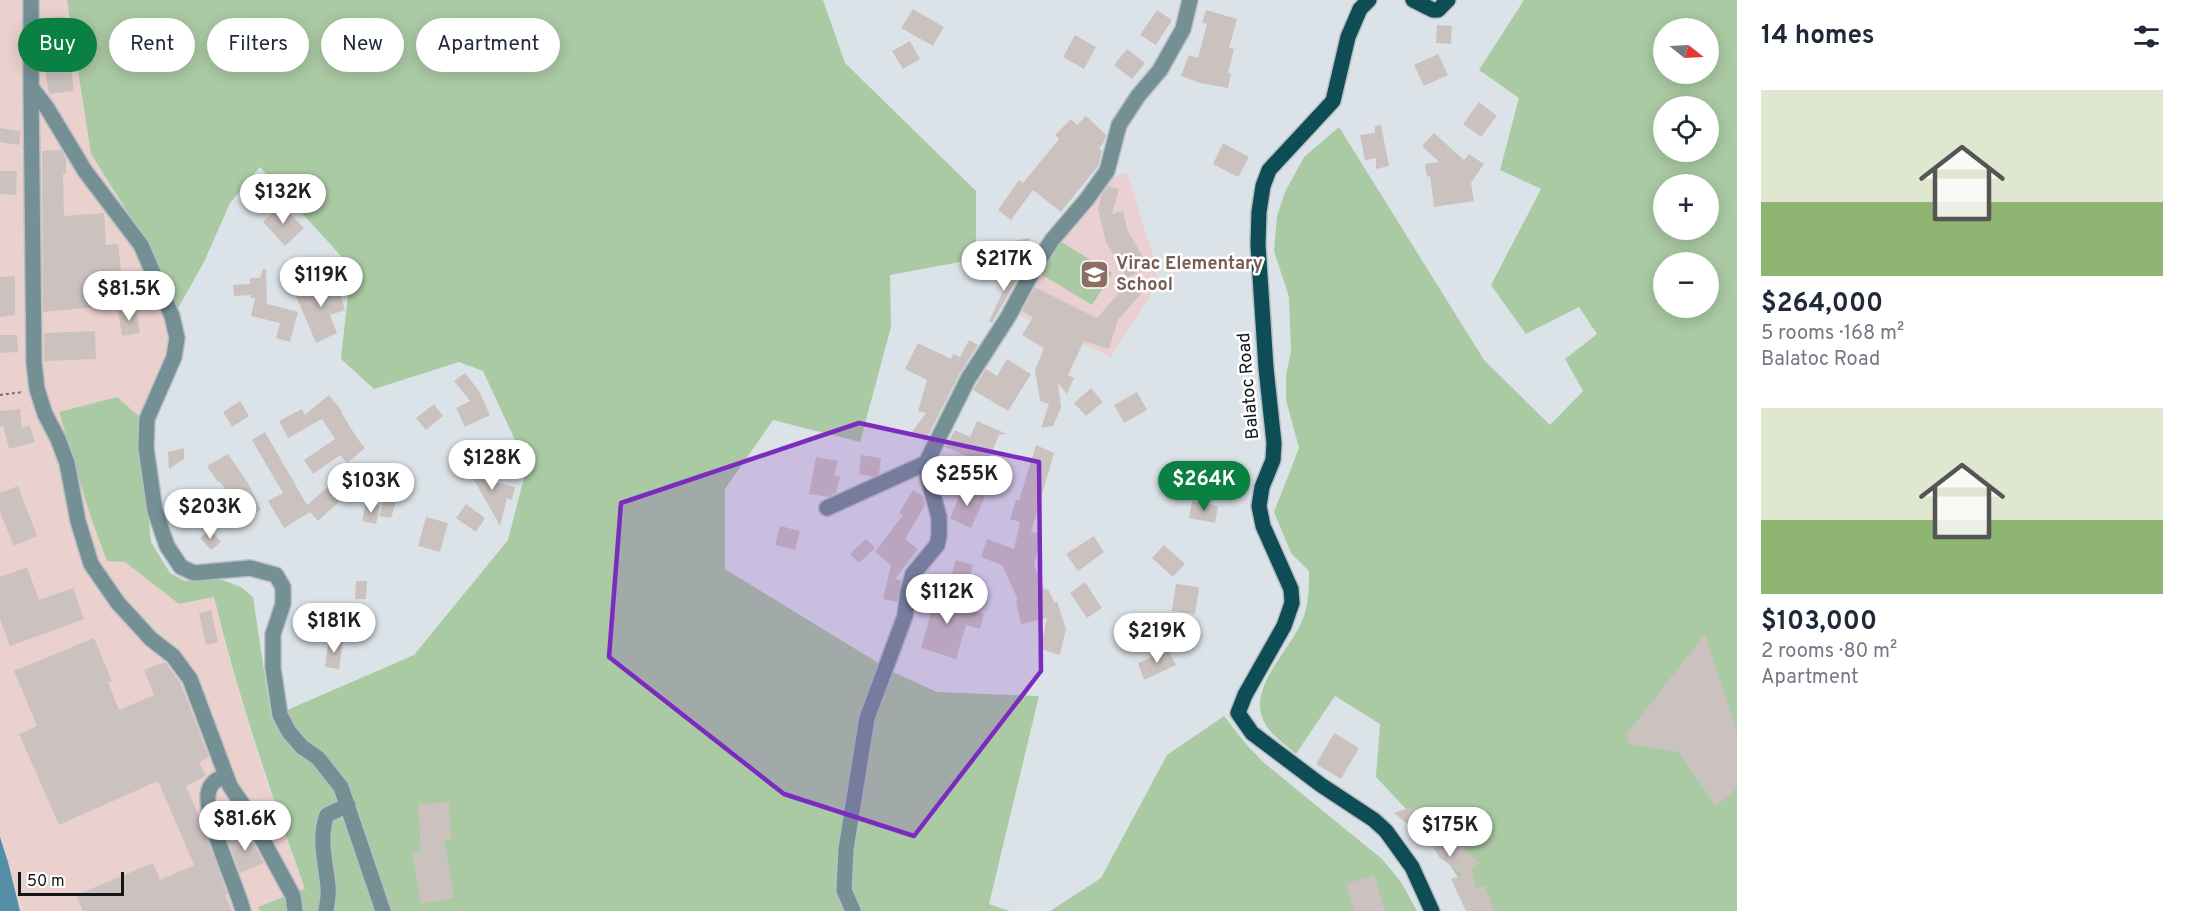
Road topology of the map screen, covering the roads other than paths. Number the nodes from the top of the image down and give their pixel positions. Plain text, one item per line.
1 (31, 0) edge
2 (1190, 0) edge
3 (1369, 0) edge
4 (1413, 0) edge
5 (1448, 0) edge
6 (31, 87) junction
7 (926, 463) junction
8 (827, 508) dead end
9 (226, 776) junction
10 (348, 805) junction
11 (243, 911) edge
12 (295, 911) edge
13 (326, 911) edge
14 (383, 911) edge
15 (853, 911) edge
16 (1432, 911) edge

1 - 6 street
2 - 7 street
3 - 16 main road, Balatoc Road
4 - 5 main road
6 - 9 street
6 - 10 street
7 - 8 street
7 - 15 street
9 - 11 street
9 - 12 street
10 - 13 street
10 - 14 street

